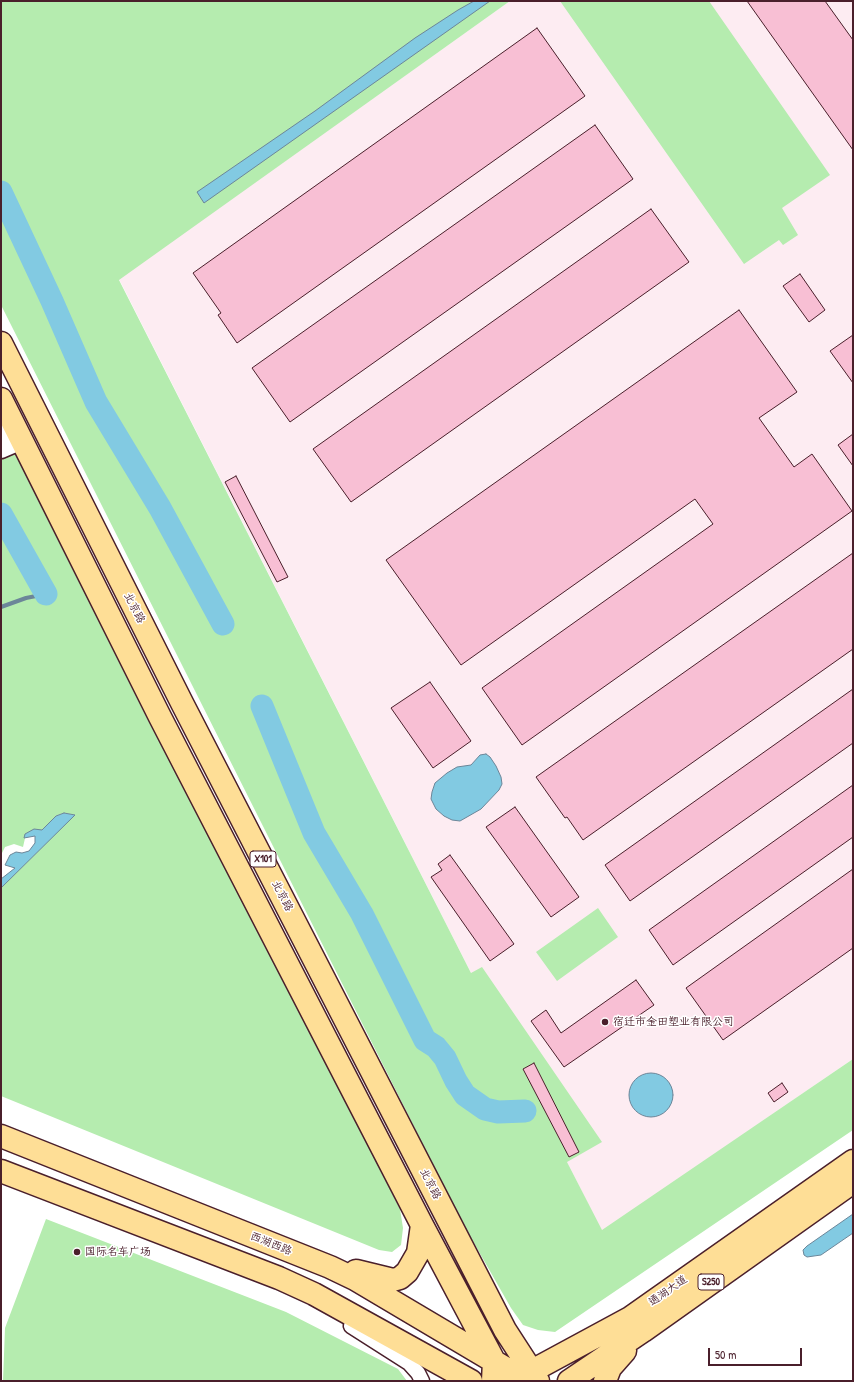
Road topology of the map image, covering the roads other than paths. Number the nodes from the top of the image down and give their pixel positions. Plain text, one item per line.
1 (1, 343) edge
2 (1, 399) edge
3 (13, 434) edge
4 (1, 450) edge
5 (1, 1136) edge
6 (853, 1161) edge
7 (1, 1171) edge
8 (853, 1182) edge
9 (422, 1225) junction
10 (317, 1262) junction
11 (322, 1298) junction
12 (643, 1331) junction
13 (494, 1371) edge
14 (526, 1378) edge
15 (422, 1381) edge
16 (472, 1381) edge
17 (569, 1381) edge
18 (605, 1381) edge

1 - 14 main road, 北京路 / X101
2 - 3 main road, X101
3 - 4 street
3 - 9 main road, X101
5 - 10 main road, 西湖西路
6 - 14 main road, 通湖大道 / S250
7 - 11 main road
8 - 12 main road, 通湖大道 / S250
9 - 10 main road
9 - 13 main road, X101
10 - 13 main road, 西湖西路
11 - 15 street
11 - 16 main road
12 - 17 main road, 通湖大道 / S250
12 - 18 main road
13 - 14 main road, 西湖西路

